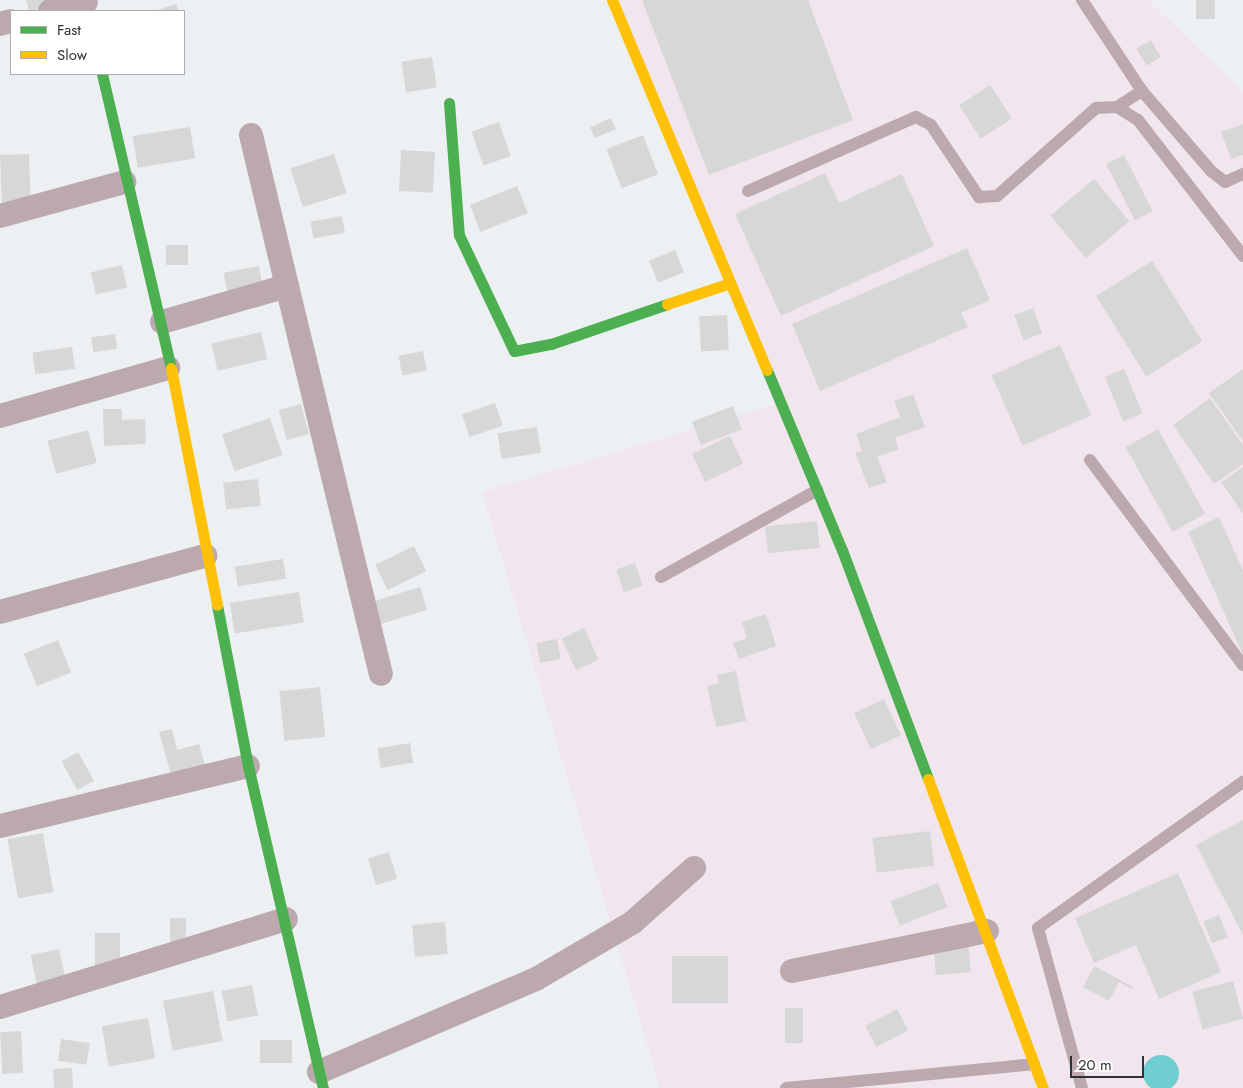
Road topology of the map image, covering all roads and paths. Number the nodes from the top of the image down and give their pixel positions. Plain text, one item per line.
1 (612, 0) edge
2 (1082, 0) edge
3 (86, 4) edge
4 (55, 10) edge
5 (102, 75) edge
6 (1142, 91) junction
7 (449, 103) dead end
8 (1117, 107) junction
9 (251, 135) dead end
10 (1243, 174) edge
11 (124, 182) junction
12 (748, 191) dead end
13 (0, 216) edge
14 (1243, 256) edge
15 (730, 283) junction
16 (287, 286) junction
17 (162, 322) junction
18 (168, 368) junction
19 (0, 416) edge
20 (1090, 460) dead end
21 (817, 490) junction
22 (205, 556) junction
23 (661, 577) dead end
24 (0, 612) edge
25 (1243, 665) edge
26 (382, 674) dead end
27 (248, 766) junction
28 (1243, 782) edge
29 (0, 826) edge
30 (694, 868) dead end
31 (286, 919) junction
32 (987, 931) junction
33 (792, 971) dead end
34 (0, 1007) edge
35 (1034, 1064) junction
36 (321, 1080) edge
37 (786, 1088) edge
38 (1043, 1088) edge
39 (1082, 1088) edge

1 - 15 street
2 - 6 lane
3 - 4 street
5 - 11 street
6 - 8 lane
6 - 10 lane
7 - 15 street
8 - 12 lane
8 - 14 lane
9 - 16 street
11 - 13 street
11 - 17 street
15 - 21 street
16 - 17 street
16 - 26 street
17 - 18 street
18 - 19 street
18 - 22 street
20 - 25 lane
21 - 23 lane
21 - 32 street
22 - 24 street
22 - 27 street
27 - 29 street
27 - 31 street
28 - 39 lane
30 - 36 street
31 - 34 street
31 - 36 street
32 - 33 street
32 - 35 street
35 - 37 lane
35 - 38 street

